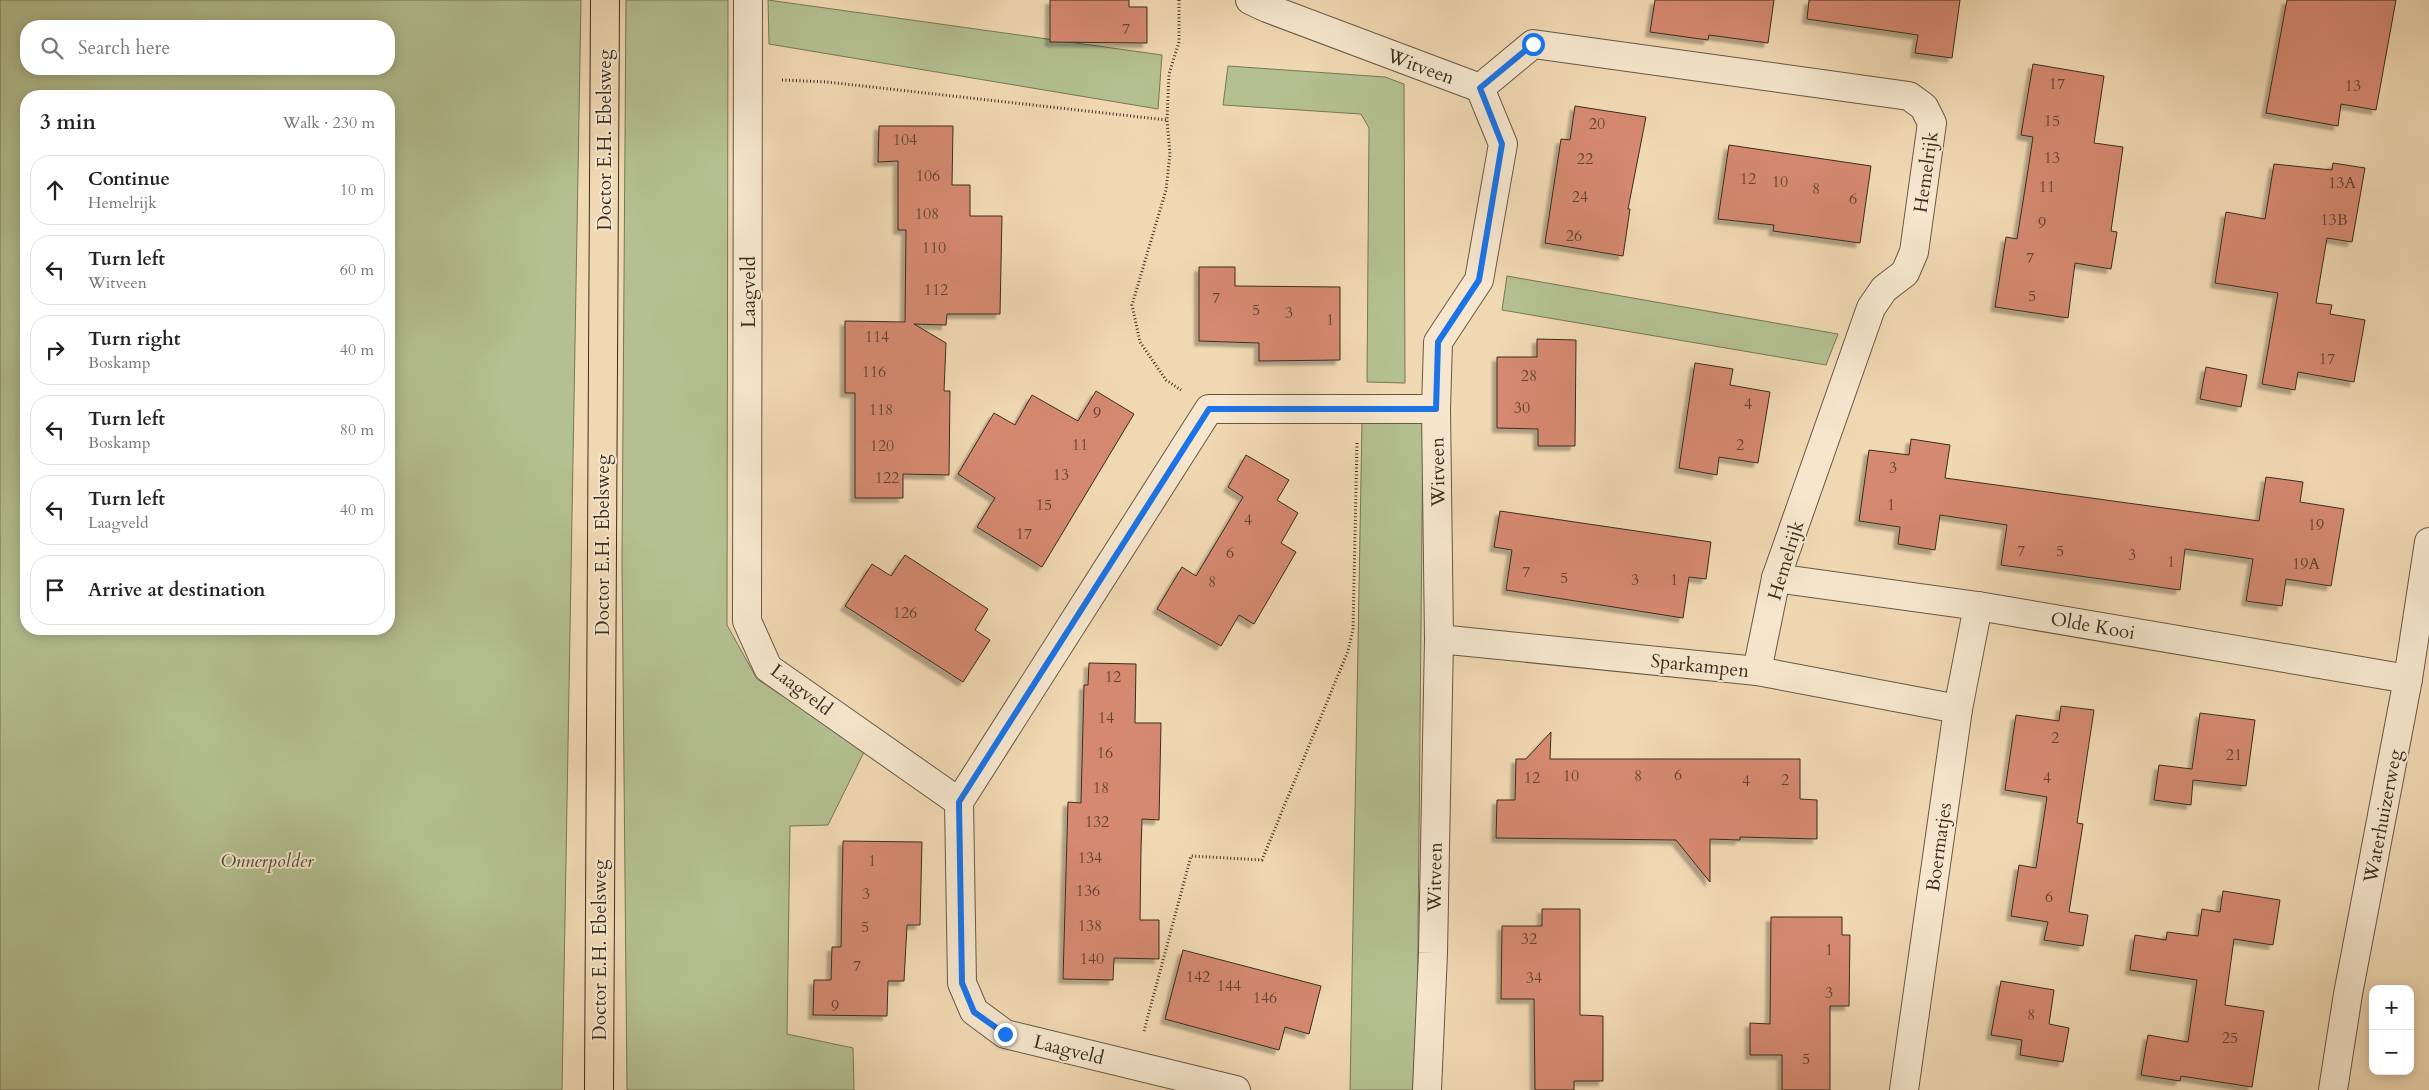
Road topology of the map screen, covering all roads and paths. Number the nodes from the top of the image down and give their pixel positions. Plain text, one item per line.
1 (605, 0) edge
2 (748, 0) edge
3 (1179, 0) edge
4 (1250, 0) edge
5 (749, 79) junction
6 (1480, 88) junction
7 (1167, 120) junction
8 (1209, 409) junction
9 (1358, 409) junction
10 (1436, 409) junction
11 (2429, 542) edge
12 (1776, 578) junction
13 (1978, 606) junction
14 (1439, 639) junction
15 (1756, 671) junction
16 (2408, 679) junction
17 (1958, 709) junction
18 (959, 802) junction
19 (1135, 1065) junction
20 (599, 1090) edge
21 (1236, 1090) edge
22 (1427, 1090) edge
23 (1904, 1090) edge
24 (2333, 1090) edge

1 - 20 main road, Doctor E.H. Ebelsweg
2 - 5 street, Laagveld
3 - 7 path
4 - 6 street, Witveen
5 - 7 path
5 - 18 street, Laagveld
6 - 10 street, Witveen
6 - 12 street, Hemelrijk
7 - 8 path
8 - 9 street
8 - 18 street
9 - 10 street
9 - 19 path
10 - 14 street, Witveen
11 - 16 street, Waterhuizerweg
12 - 13 street, Olde Kooi
12 - 15 street, Hemelrijk
13 - 16 street, Olde Kooi
13 - 17 street, Boermatjes
14 - 15 street, Sparkampen
14 - 22 street, Witveen
15 - 17 street, Sparkampen
16 - 24 street, Waterhuizerweg
17 - 23 street, Boermatjes
18 - 19 street, Laagveld
19 - 21 street, Laagveld

